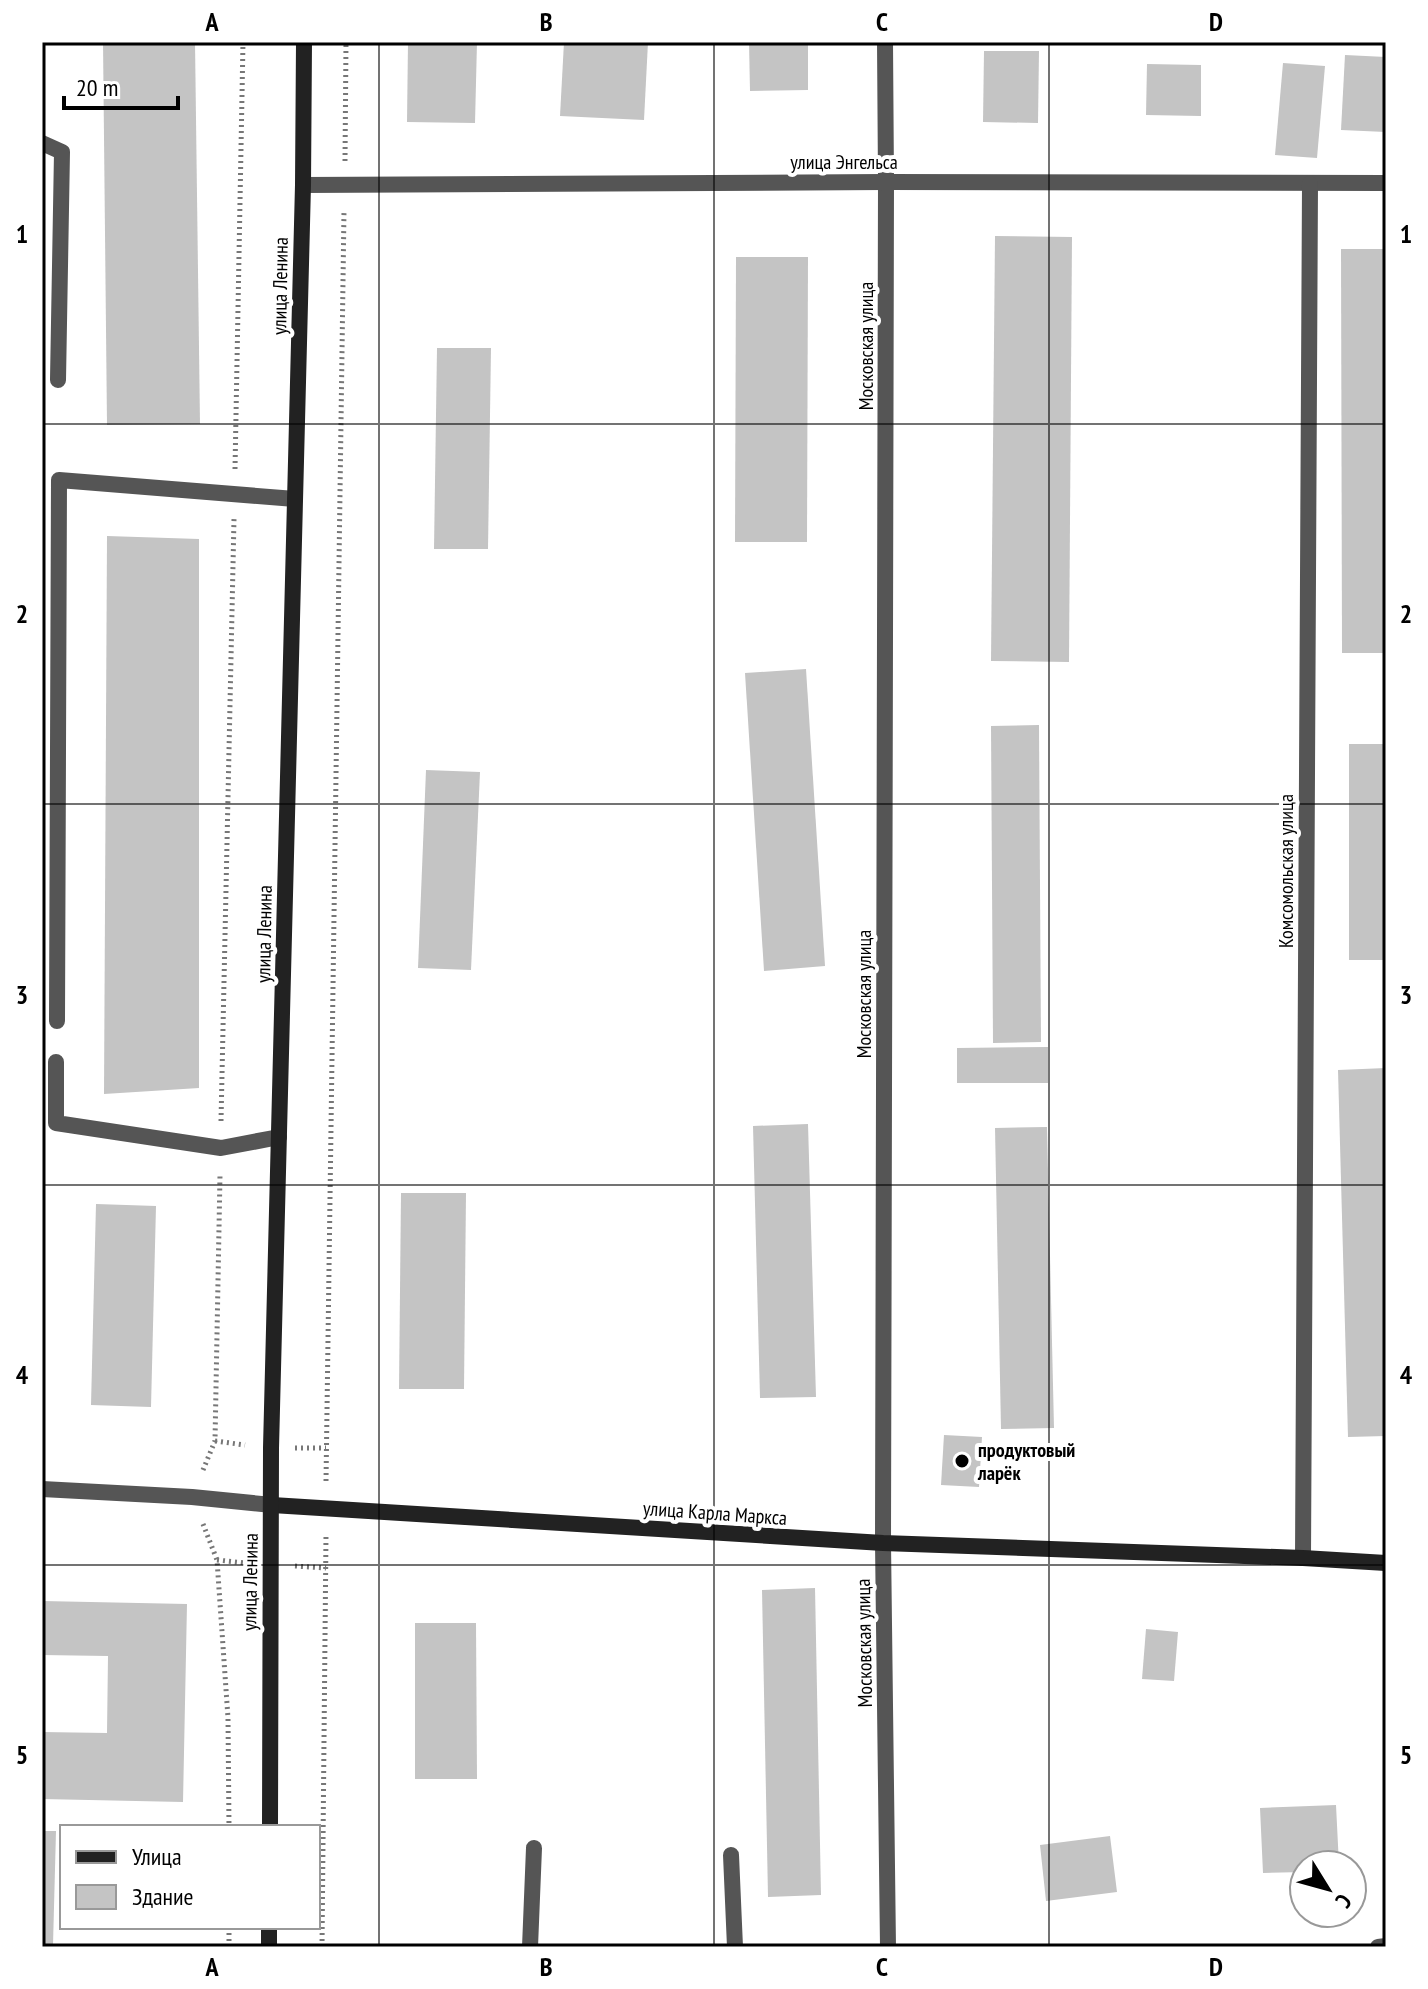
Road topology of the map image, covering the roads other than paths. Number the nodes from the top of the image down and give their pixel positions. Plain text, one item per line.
1 (304, 42) edge
2 (885, 42) edge
3 (42, 143) edge
4 (886, 182) junction
5 (1386, 183) edge
6 (1310, 184) junction
7 (303, 185) junction
8 (58, 380) dead end
9 (295, 499) junction
10 (57, 1021) dead end
11 (56, 1062) dead end
12 (279, 1137) junction
13 (42, 1489) edge
14 (272, 1505) junction
15 (883, 1543) junction
16 (1303, 1558) junction
17 (1386, 1563) edge
18 (270, 1825) edge
19 (534, 1848) dead end
20 (731, 1855) dead end
21 (1386, 1946) edge
22 (530, 1947) edge
23 (735, 1947) edge
24 (888, 1947) edge
25 (1378, 1947) edge

1 - 7 main road, улица Ленина
2 - 4 street, Московская улица
3 - 8 street
4 - 6 street, улица Энгельса
4 - 7 street, улица Энгельса
4 - 15 street, Московская улица
5 - 6 street, улица Энгельса
6 - 16 street, Комсомольская улица
7 - 9 main road, улица Ленина
9 - 10 street
9 - 12 main road, улица Ленина
11 - 12 street
12 - 14 main road, улица Ленина
13 - 14 street, улица Карла Маркса
14 - 15 main road, улица Карла Маркса
14 - 18 main road, улица Ленина
15 - 16 main road, улица Карла Маркса
15 - 24 street, Московская улица
16 - 17 main road, улица Карла Маркса
19 - 22 street
20 - 23 street
21 - 25 street

